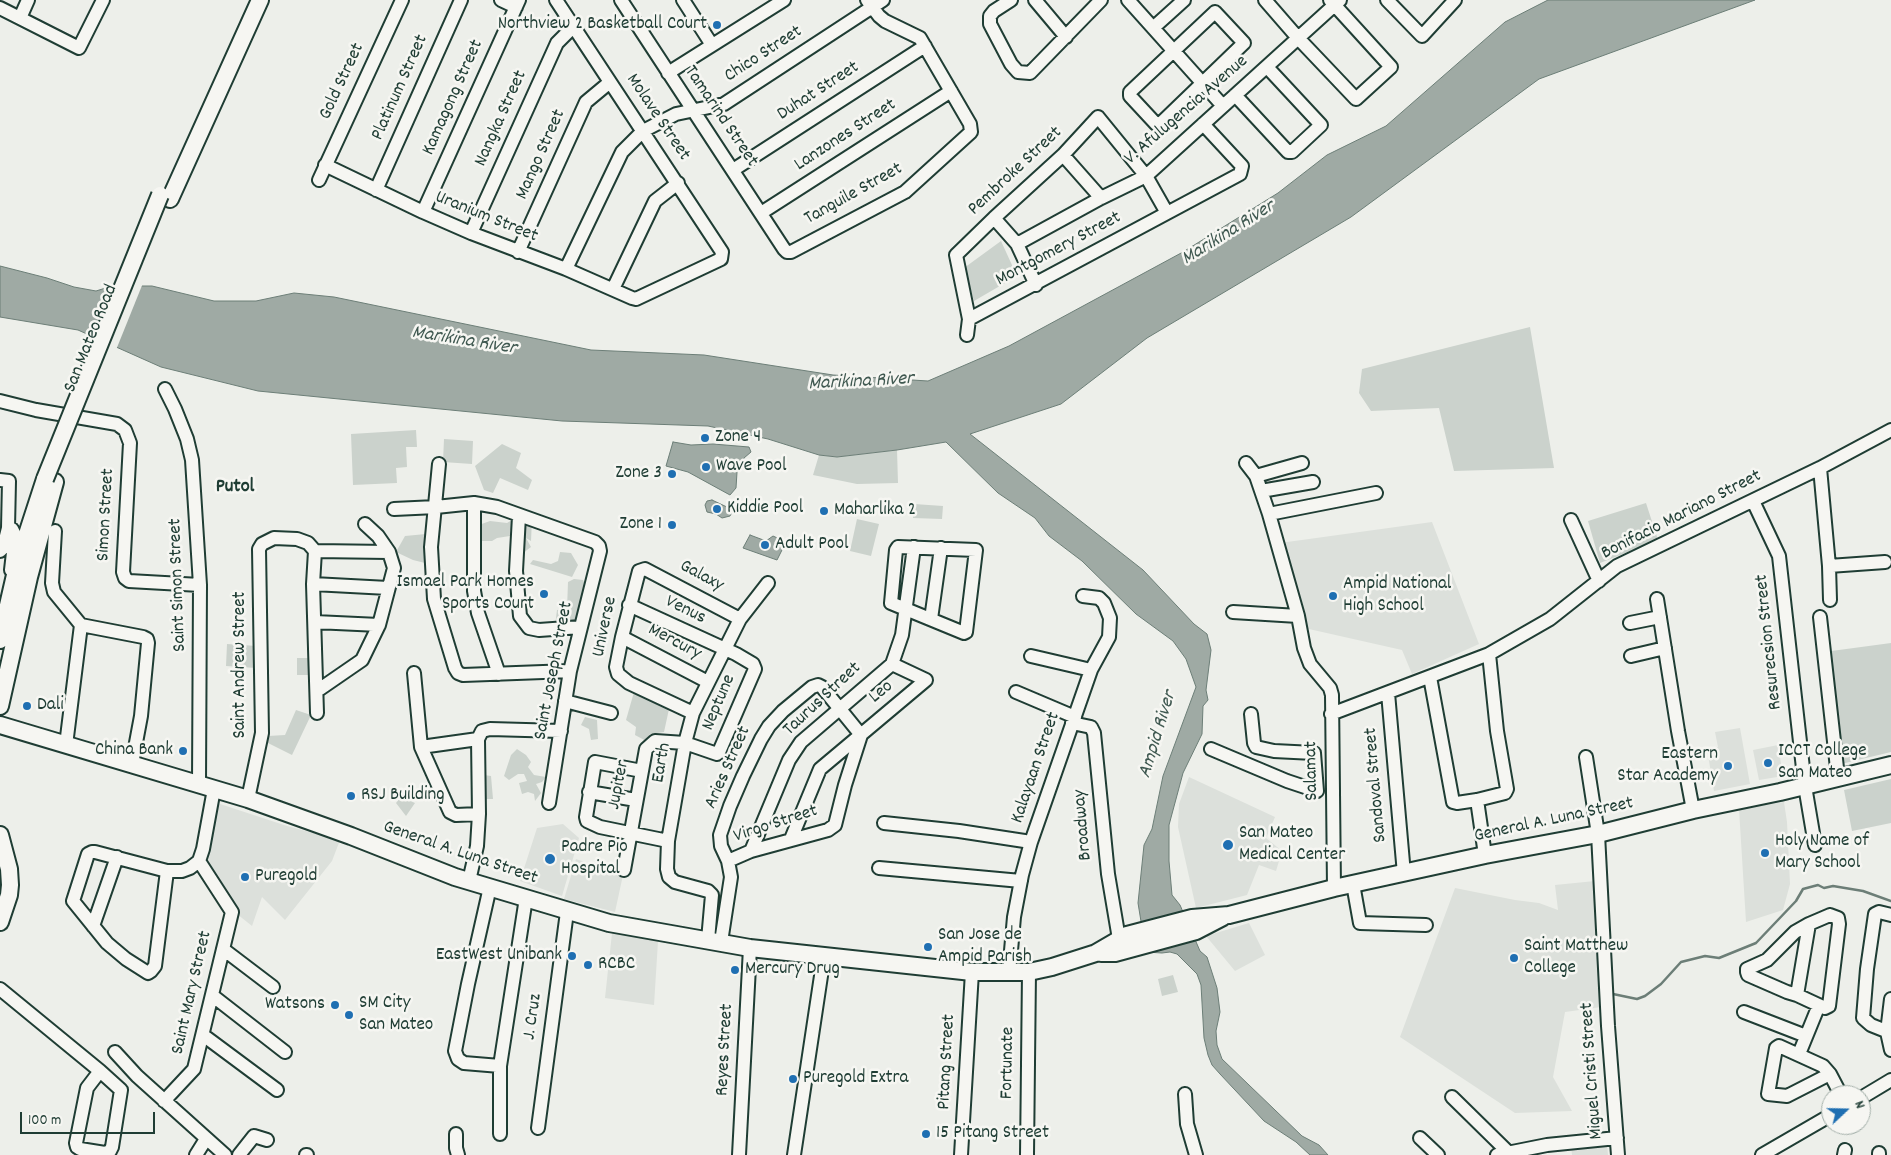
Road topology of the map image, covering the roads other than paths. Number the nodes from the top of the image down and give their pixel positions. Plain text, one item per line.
1 (28, 0) edge
2 (102, 0) edge
3 (247, 0) edge
4 (260, 0) edge
5 (402, 0) edge
6 (461, 0) edge
7 (501, 0) edge
8 (556, 0) edge
9 (621, 0) edge
10 (683, 0) edge
11 (784, 0) edge
12 (883, 0) edge
13 (1011, 0) edge
14 (1035, 0) edge
15 (1101, 0) edge
16 (1128, 0) edge
17 (1184, 0) edge
18 (1265, 0) edge
19 (1387, 0) edge
20 (1455, 0) edge
21 (1335, 2) edge
22 (518, 4) edge
23 (870, 4) edge
24 (0, 8) edge
25 (20, 18) junction
26 (574, 26) junction
27 (1153, 28) junction
28 (1066, 37) junction
29 (1298, 38) junction
30 (712, 44) junction
31 (925, 46) junction
32 (1173, 50) junction
33 (1267, 67) junction
34 (668, 73) junction
35 (610, 82) junction
36 (1203, 83) junction
37 (951, 91) junction
38 (1236, 95) junction
39 (1224, 106) junction
40 (693, 110) junction
41 (196, 124) junction
42 (1203, 124) junction
43 (643, 131) junction
44 (1063, 155) junction
45 (326, 165) junction
46 (733, 170) junction
47 (1146, 176) junction
48 (319, 180) dead end
49 (678, 183) junction
50 (376, 190) junction
51 (1101, 198) junction
52 (423, 212) junction
53 (761, 212) junction
54 (1167, 213) junction
55 (994, 218) junction
56 (471, 234) junction
57 (1016, 244) junction
58 (518, 252) junction
59 (791, 252) joint
60 (566, 269) junction
61 (1036, 285) junction
62 (613, 289) junction
63 (636, 299) joint
64 (970, 319) junction
65 (967, 335) dead end
66 (165, 389) dead end
67 (0, 401) edge
68 (1891, 430) edge
69 (1246, 463) dead end
70 (1302, 463) dead end
71 (439, 464) dead end
72 (1820, 468) junction
73 (1256, 476) junction
74 (4, 480) edge
75 (1313, 482) dead end
76 (1261, 491) junction
77 (1376, 493) dead end
78 (1752, 501) junction
79 (474, 504) junction
80 (436, 507) junction
81 (394, 509) dead end
82 (1269, 514) junction
83 (519, 516) junction
84 (5, 519) edge
85 (1571, 520) dead end
86 (365, 524) dead end
87 (55, 531) dead end
88 (914, 547) junction
89 (941, 548) junction
90 (1, 550) edge
91 (315, 551) junction
92 (389, 552) junction
93 (1885, 562) dead end
94 (1829, 566) junction
95 (645, 568) joint
96 (22, 576) junction
97 (1599, 581) junction
98 (768, 583) dead end
99 (313, 584) junction
100 (200, 585) junction
101 (388, 588) junction
102 (1083, 596) dead end
103 (1657, 599) dead end
104 (1830, 600) dead end
105 (629, 604) junction
106 (906, 610) junction
107 (1233, 612) dead end
108 (1298, 616) junction
109 (1660, 617) junction
110 (1820, 617) dead end
111 (932, 619) junction
112 (740, 620) junction
113 (315, 622) junction
114 (1630, 623) dead end
115 (81, 625) junction
116 (379, 625) junction
117 (581, 627) junction
118 (622, 637) junction
119 (0, 640) edge
120 (1665, 648) junction
121 (725, 651) junction
122 (1489, 654) junction
123 (1030, 656) dead end
124 (1631, 656) dead end
125 (892, 664) junction
126 (1091, 670) junction
127 (570, 671) junction
128 (414, 673) dead end
129 (499, 674) junction
130 (1430, 677) junction
131 (708, 682) junction
132 (317, 691) junction
133 (1016, 692) dead end
134 (1388, 694) junction
135 (565, 701) junction
136 (0, 706) edge
137 (840, 709) junction
138 (317, 712) dead end
139 (611, 712) dead end
140 (693, 713) junction
141 (1251, 714) dead end
142 (1331, 714) junction
143 (1073, 720) junction
144 (0, 725) edge
145 (561, 731) junction
146 (861, 735) junction
147 (478, 739) junction
148 (685, 743) junction
149 (66, 744) junction
150 (421, 747) junction
151 (1211, 749) dead end
152 (1586, 756) dead end
153 (132, 764) junction
154 (1891, 765) edge
155 (642, 771) junction
156 (1838, 777) junction
157 (207, 786) junction
158 (1805, 786) junction
159 (1317, 791) junction
160 (590, 792) junction
161 (1332, 792) junction
162 (248, 799) junction
163 (636, 800) junction
164 (1477, 800) junction
165 (549, 803) dead end
166 (1693, 810) junction
167 (479, 814) junction
168 (884, 823) dead end
169 (630, 833) junction
170 (1598, 834) junction
171 (0, 835) edge
172 (791, 839) junction
173 (668, 841) junction
174 (1031, 842) junction
175 (1816, 845) dead end
176 (751, 851) junction
177 (1485, 855) junction
178 (117, 856) junction
179 (199, 861) junction
180 (728, 861) junction
181 (879, 868) dead end
182 (167, 870) junction
183 (624, 870) dead end
184 (1404, 874) junction
185 (469, 881) junction
186 (1021, 881) junction
187 (1353, 884) junction
188 (490, 888) junction
189 (1334, 888) junction
190 (526, 898) junction
191 (566, 912) junction
192 (1891, 915) edge
193 (0, 922) edge
194 (1809, 924) junction
195 (1426, 925) dead end
196 (93, 926) junction
197 (715, 941) junction
198 (1126, 941) junction
199 (750, 948) junction
200 (222, 949) junction
201 (824, 956) junction
202 (972, 972) junction
203 (1009, 972) junction
204 (1028, 972) junction
205 (273, 987) dead end
206 (0, 989) edge
207 (1797, 994) junction
208 (213, 996) junction
209 (1891, 999) edge
210 (1818, 1006) junction
211 (1744, 1012) dead end
212 (1889, 1033) edge
213 (203, 1035) junction
214 (1806, 1036) junction
215 (1891, 1050) edge
216 (115, 1052) dead end
217 (285, 1052) dead end
218 (1799, 1054) junction
219 (500, 1066) junction
220 (100, 1071) junction
221 (1830, 1074) junction
222 (1891, 1080) edge
223 (1836, 1085) edge
224 (277, 1090) dead end
225 (1871, 1092) edge
226 (1185, 1094) dead end
227 (1452, 1097) dead end
228 (164, 1101) junction
229 (1821, 1121) edge
230 (538, 1128) dead end
231 (456, 1134) dead end
232 (500, 1134) dead end
233 (1420, 1138) dead end
234 (1617, 1138) junction
235 (206, 1139) junction
236 (267, 1140) dead end
237 (1547, 1150) edge
238 (1503, 1153) edge
239 (196, 1155) edge
240 (225, 1155) edge
241 (239, 1155) edge
242 (458, 1155) edge
243 (739, 1155) edge
244 (794, 1155) edge
245 (961, 1155) edge
246 (1026, 1155) edge
247 (1196, 1155) edge
248 (1438, 1155) edge
249 (1618, 1155) edge
250 (1762, 1155) edge

1 - 25 street
2 - 25 street
3 - 41 main road, San Mateo Road
4 - 41 main road, San Mateo Road
5 - 45 street, Gold Street
6 - 50 street, Platinum Street
7 - 22 street
8 - 26 street, Molave Street
9 - 34 street, Tamarind Street
10 - 30 street
11 - 30 street
12 - 23 street, Chico Street
13 - 28 street
14 - 28 street
15 - 28 street
16 - 27 street
17 - 27 street
18 - 29 street
19 - 20 street
21 - 29 street, V. Afulugencia Avenue
21 - 29 street
22 - 52 street, Kamagong Street
23 - 31 street
23 - 40 street, Chico Street
24 - 25 street
26 - 35 street, Molave Street
26 - 56 street, Nangka Street
27 - 32 street
29 - 33 street, V. Afulugencia Avenue
30 - 34 street
31 - 37 street
31 - 46 street, Duhat Street
32 - 36 street
32 - 36 street
32 - 36 street
33 - 38 street, V. Afulugencia Avenue
33 - 38 street
34 - 40 street, Tamarind Street
35 - 43 street, Molave Street
35 - 58 street, Mango Street
36 - 39 street
37 - 53 street, Lanzones Street
37 - 59 street, Tanguile Street
38 - 39 street, V. Afulugencia Avenue
39 - 42 street, V. Afulugencia Avenue
40 - 43 street, Chico Street
40 - 46 street, Tamarind Street
41 - 96 main road, San Mateo Road
42 - 47 street, V. Afulugencia Avenue
42 - 54 street, Montgomery Street
43 - 49 street, Molave Street
43 - 60 street, Chico Street
44 - 47 street, Pembroke Street
44 - 51 street
44 - 55 street, Pembroke Street
45 - 48 street, Gold Street
45 - 50 street, Uranium Street
46 - 53 street, Tamarind Street
47 - 51 street, V. Afulugencia Avenue
47 - 54 street
49 - 62 street
49 - 63 street, Molave Street
50 - 52 street, Uranium Street
51 - 57 street, V. Afulugencia Avenue
52 - 56 street, Uranium Street
53 - 59 street, Tamarind Street
54 - 61 street, Montgomery Street
55 - 57 street
55 - 64 street, Pembroke Street
56 - 58 street, Uranium Street
57 - 61 street
58 - 60 street, Uranium Street
60 - 62 street, Uranium Street
61 - 64 street, Montgomery Street
62 - 63 street, Uranium Street
64 - 65 street
66 - 100 street, Saint Simon Street
67 - 100 street, Simon Street
68 - 72 street, Bonifacio Mariano Street
69 - 73 street, Salamat
70 - 73 street
71 - 80 street
72 - 78 street, Bonifacio Mariano Street
72 - 94 street
73 - 76 street, Salamat
74 - 84 street
75 - 76 street
76 - 82 street, Salamat
77 - 82 street
78 - 97 street, Bonifacio Mariano Street
78 - 158 street, Resurecsion Street
79 - 80 street
79 - 83 street
79 - 129 street
80 - 81 street
80 - 129 street
82 - 108 street, Salamat
83 - 117 street
83 - 117 street, Saint Joseph Street
84 - 90 street
84 - 96 street
85 - 97 street
86 - 92 street
87 - 115 street
88 - 89 street
88 - 106 street
88 - 106 street
89 - 111 street
89 - 111 street
91 - 92 street
91 - 99 street
91 - 162 street, Saint Andrew Street
92 - 101 street
93 - 94 street
94 - 104 street
95 - 105 street, Universe
95 - 112 street, Galaxy
96 - 119 main road, San Mateo Road
96 - 136 main road, San Mateo Road
97 - 122 street, Bonifacio Mariano Street
98 - 112 street, Earth
99 - 101 street
99 - 113 street
100 - 157 street, Saint Simon Street
101 - 116 street
102 - 126 street, Kalayaan Street
103 - 109 street
105 - 118 street, Universe
105 - 121 street, Venus
106 - 111 street
106 - 125 street
107 - 108 street
108 - 142 street, Salamat
109 - 114 street
109 - 120 street
110 - 156 street
112 - 121 street, Earth
113 - 116 street
113 - 132 street
115 - 149 street
115 - 153 street
116 - 132 street
117 - 127 street, Saint Joseph Street
118 - 131 street, Mercury
118 - 140 street, Universe
120 - 124 street
120 - 166 street
121 - 131 street, Earth
121 - 148 street, Neptune
122 - 130 street, Bonifacio Mariano Street
122 - 164 street
123 - 126 street
125 - 137 street, Taurus Street
125 - 146 street, Leo
126 - 143 street, Kalayaan Street
127 - 129 street
127 - 135 street, Saint Joseph Street
128 - 150 street
130 - 134 street, Bonifacio Mariano Street
130 - 164 street
131 - 140 street, Earth
132 - 138 street
133 - 143 street
134 - 142 street, Bonifacio Mariano Street
134 - 184 street, Sandoval Street
135 - 139 street
135 - 145 street, Saint Joseph Street
137 - 146 street
137 - 176 street, Taurus Street
137 - 180 street, Aries Street
140 - 148 street, Earth
141 - 159 street
142 - 161 street, Salamat
143 - 174 street, Kalayaan Street
143 - 198 street, Broadway
144 - 149 main road, General A. Luna Street
145 - 147 street
145 - 165 street, Saint Joseph Street
146 - 172 street, Leo
146 - 172 street, Virgo Street
147 - 150 street
147 - 167 street
148 - 155 street, Jupiter
148 - 173 street, Earth
149 - 153 main road, General A. Luna Street
150 - 167 street
151 - 159 street
152 - 170 street, Miguel Cristi Street
153 - 157 main road, General A. Luna Street
154 - 156 main road, General A. Luna Street
155 - 160 street
155 - 163 street, Jupiter
156 - 158 main road, General A. Luna Street
157 - 162 main road, General A. Luna Street
157 - 179 street, Saint Simon Street
158 - 166 main road, General A. Luna Street
158 - 175 street, Resurecsion Street
159 - 161 street
160 - 163 street
160 - 169 street
161 - 189 street, Salamat
162 - 185 main road, General A. Luna Street
163 - 169 street, Jupiter
164 - 177 street
166 - 170 main road, General A. Luna Street
167 - 185 street
168 - 174 street
169 - 173 street
169 - 183 street, Jupiter
170 - 177 main road, General A. Luna Street
170 - 234 street, Miguel Cristi Street
171 - 193 main road
172 - 176 street, Virgo Street
173 - 197 street, Earth
174 - 186 street, Kalayaan Street
176 - 180 street, Virgo Street
177 - 184 main road, General A. Luna Street
178 - 182 street
178 - 196 street
178 - 196 street
179 - 182 street
179 - 200 street, Saint Mary Street
180 - 197 street
181 - 186 street
182 - 196 street
184 - 187 main road, General A. Luna Street
185 - 188 main road, General A. Luna Street
186 - 203 street, Kalayaan Street
187 - 189 main road, General A. Luna Street
187 - 195 street
188 - 190 main road, General A. Luna Street
188 - 219 street
189 - 198 main road, General A. Luna Street
190 - 191 main road, General A. Luna Street
190 - 219 street
191 - 197 main road, General A. Luna Street
191 - 230 street, J. Cruz
192 - 212 street
194 - 207 street
194 - 207 street
194 - 210 street
197 - 199 main road, General A. Luna Street
198 - 204 main road, General A. Luna Street
199 - 201 main road, General A. Luna Street
199 - 243 street, Reyes Street
200 - 205 street
200 - 208 street, Saint Mary Street
201 - 202 main road, General A. Luna Street
201 - 244 street
202 - 203 main road, General A. Luna Street
202 - 245 street, Pitang Street
203 - 204 main road, General A. Luna Street
204 - 246 street, Fortunate
206 - 220 street
207 - 210 street
208 - 213 street, Saint Mary Street
208 - 217 street
209 - 212 street
210 - 214 street
211 - 214 street
212 - 215 street
213 - 224 street
213 - 228 street, Saint Mary Street
214 - 218 street
216 - 228 street
218 - 221 street
218 - 221 street
219 - 232 street
220 - 220 street
221 - 223 street
222 - 225 street
226 - 247 street
227 - 238 street
228 - 235 street
229 - 250 street
231 - 242 street
233 - 248 street
234 - 237 street
234 - 249 street, Miguel Cristi Street
235 - 239 street
235 - 240 street
236 - 241 street
237 - 238 street

